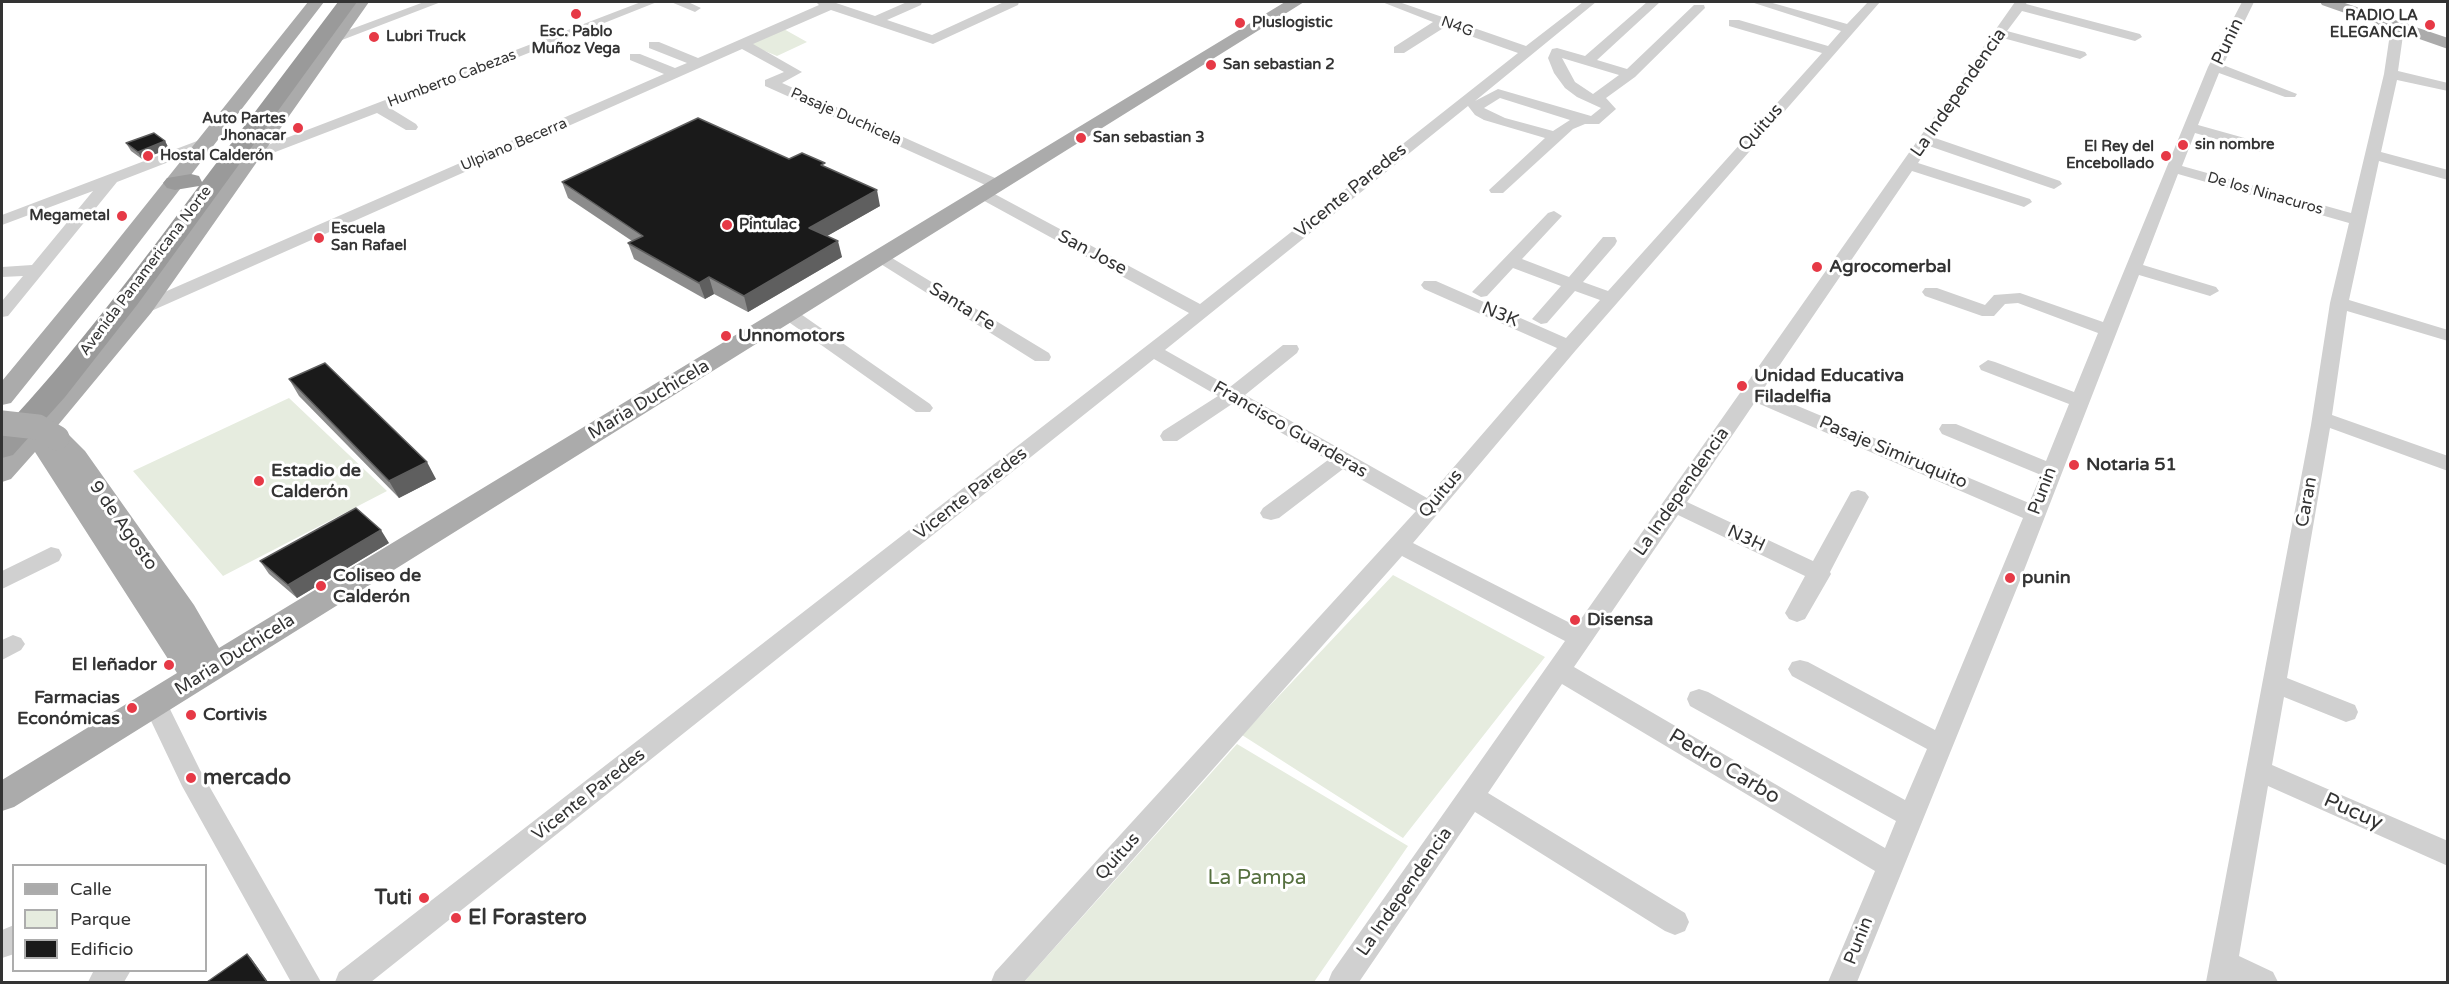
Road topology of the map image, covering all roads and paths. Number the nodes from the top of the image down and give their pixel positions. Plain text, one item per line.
1 (316, 2) edge
2 (327, 2) edge
3 (347, 2) edge
4 (362, 2) edge
5 (435, 2) edge
6 (651, 2) edge
7 (677, 2) edge
8 (825, 2) edge
9 (916, 2) edge
10 (1013, 2) edge
11 (1296, 2) edge
12 (1388, 2) edge
13 (1654, 2) edge
14 (1757, 2) edge
15 (1874, 2) edge
16 (2048, 2) edge
17 (2248, 2) edge
18 (2333, 2) edge
19 (2020, 4) edge
20 (1595, 5) edge
21 (695, 8) dead end
22 (1699, 8) dead end
23 (2070, 8) dead end
24 (1839, 11) dead end
25 (878, 20) junction
26 (1443, 22) junction
27 (1734, 23) dead end
28 (1855, 23) junction
29 (2400, 26) junction
30 (2000, 33) junction
31 (337, 37) junction
32 (2135, 37) dead end
33 (2448, 42) edge
34 (654, 45) dead end
35 (745, 45) junction
36 (1530, 48) junction
37 (1399, 50) dead end
38 (1554, 50) junction
39 (1830, 51) junction
40 (2080, 54) dead end
41 (635, 57) dead end
42 (1587, 61) junction
43 (700, 64) junction
44 (2215, 67) junction
45 (677, 74) junction
46 (1630, 74) junction
47 (2391, 74) junction
48 (2448, 87) edge
49 (2290, 94) dead end
50 (1596, 99) junction
51 (378, 107) junction
52 (1583, 119) junction
53 (411, 127) dead end
54 (2190, 127) junction
55 (1557, 137) junction
56 (1926, 140) junction
57 (205, 143) junction
58 (2261, 147) dead end
59 (2375, 150) junction
60 (252, 156) junction
61 (2423, 158) dead end
62 (1909, 165) junction
63 (2173, 168) junction
64 (2448, 175) edge
65 (113, 178) junction
66 (2054, 183) dead end
67 (991, 190) junction
68 (1497, 190) dead end
69 (196, 191) junction
70 (2024, 202) dead end
71 (1554, 216) dead end
72 (2, 220) edge
73 (2358, 220) junction
74 (1609, 241) dead end
75 (882, 256) junction
76 (1510, 261) junction
77 (176, 265) junction
78 (2133, 267) junction
79 (34, 270) junction
80 (2, 272) edge
81 (196, 283) junction
82 (1572, 284) junction
83 (1430, 285) dead end
84 (2210, 291) dead end
85 (1481, 292) dead end
86 (1930, 292) dead end
87 (1611, 298) junction
88 (2339, 303) junction
89 (143, 308) junction
90 (2, 312) edge
91 (1201, 312) junction
92 (789, 314) junction
93 (1541, 319) dead end
94 (2108, 330) junction
95 (2448, 336) edge
96 (1569, 346) junction
97 (1290, 349) dead end
98 (1152, 350) junction
99 (1042, 357) dead end
100 (1988, 366) dead end
101 (1751, 393) junction
102 (1231, 396) junction
103 (2, 397) edge
104 (2079, 401) junction
105 (923, 408) dead end
106 (2322, 418) junction
107 (2, 421) edge
108 (1949, 429) dead end
109 (2, 431) edge
110 (1170, 436) dead end
111 (51, 442) junction
112 (2, 448) edge
113 (1341, 460) junction
114 (2448, 464) edge
115 (2051, 471) junction
116 (2, 473) edge
117 (1858, 497) dead end
118 (1673, 504) junction
119 (1428, 508) junction
120 (1271, 513) dead end
121 (2034, 514) junction
122 (1399, 545) junction
123 (51, 555) dead end
124 (1820, 574) junction
125 (2, 581) edge
126 (1797, 613) dead end
127 (1579, 638) junction
128 (1557, 669) junction
129 (1800, 669) dead end
130 (206, 673) junction
131 (2274, 683) junction
132 (1699, 699) dead end
133 (155, 704) junction
134 (2346, 712) dead end
135 (1941, 745) junction
136 (2258, 770) junction
137 (1471, 796) junction
138 (2, 797) edge
139 (1911, 816) junction
140 (2448, 854) edge
141 (1890, 866) junction
142 (1676, 922) dead end
143 (114, 972) edge
144 (2222, 973) edge
145 (102, 982) edge
146 (307, 982) edge
147 (349, 982) edge
148 (1005, 982) edge
149 (1342, 982) edge
150 (1842, 982) edge
151 (2263, 982) edge

1 - 57 main road, Avenida Panamericana Norte
2 - 69 highway, Avenida Panamericana Norte
3 - 69 highway, Avenida Panamericana Norte
4 - 31 main road, Avenida Panamericana Norte
5 - 31 street
6 - 51 street, Humberto Cabezas
7 - 21 street
8 - 25 street
8 - 35 street, Ulpiano Becerra
9 - 25 street
10 - 25 street
11 - 67 main road, Maria Duchicela
12 - 26 street, N4G
13 - 42 street
14 - 28 street
15 - 28 street, Quitus
16 - 23 street
17 - 44 street, Punin
18 - 29 main road
19 - 30 street, La Independencia
19 - 32 street
20 - 36 street, Vicente Paredes
20 - 38 street
22 - 46 street
24 - 28 street
26 - 36 street, N4G
26 - 37 street
27 - 39 street
28 - 39 street, Quitus
29 - 33 main road
29 - 47 street, Caran
30 - 40 street
30 - 56 street, La Independencia
31 - 60 main road, Avenida Panamericana Norte
34 - 43 street
35 - 43 street, Ulpiano Becerra
35 - 67 street, Pasaje Duchicela
36 - 38 street, N4G
36 - 91 street, Vicente Paredes
38 - 42 street, N4G
38 - 50 street
39 - 87 street, Quitus
41 - 45 street
42 - 46 street, N4G
43 - 45 street, Ulpiano Becerra
44 - 49 street
44 - 54 street, Punin
45 - 81 street, Ulpiano Becerra
46 - 50 street
47 - 48 street
47 - 59 street, Caran
50 - 52 street
51 - 53 street
51 - 60 street, Humberto Cabezas
52 - 55 street
52 - 55 street
54 - 58 street
54 - 63 street, Punin
55 - 68 street
56 - 62 street, La Independencia
56 - 66 street
57 - 65 street
57 - 69 main road, Avenida Panamericana Norte
59 - 61 street
59 - 64 street
59 - 73 street, Caran
60 - 69 main road, Avenida Panamericana Norte
62 - 70 street
62 - 101 street, La Independencia
63 - 73 street, De los Ninacuros
63 - 78 street, Punin
65 - 72 street
65 - 79 street
67 - 75 main road, Maria Duchicela
67 - 91 street, San Jose
69 - 77 main road, Avenida Panamericana Norte
69 - 103 main road, Avenida Panamericana Norte
69 - 107 highway, Avenida Panamericana Norte
69 - 112 highway, Avenida Panamericana Norte
71 - 76 street
73 - 88 street, Caran
74 - 82 street
75 - 92 main road, Maria Duchicela
75 - 99 street, Santa Fe
76 - 82 street
76 - 85 street
77 - 81 street
77 - 89 main road, Avenida Panamericana Norte
78 - 84 street
78 - 94 street, Punin
79 - 80 street
79 - 90 street
81 - 89 street, Ulpiano Becerra
82 - 87 street
82 - 93 street
83 - 96 street, N3K
86 - 94 street
87 - 96 street, Quitus
88 - 95 street
88 - 106 street, Caran
89 - 116 main road, Avenida Panamericana Norte
91 - 98 street, Vicente Paredes
92 - 105 street
92 - 130 main road, Maria Duchicela
94 - 104 street, Punin
96 - 119 street, Quitus
97 - 102 street
98 - 102 street, Francisco Guarderas
98 - 147 street, Vicente Paredes
100 - 104 street
101 - 118 street, La Independencia
101 - 121 street, Pasaje Simiruquito
102 - 110 street
102 - 113 street, Francisco Guarderas
104 - 115 street, Punin
106 - 114 street
106 - 131 street, Caran
107 - 111 main road, bridge
108 - 115 street
109 - 111 main road
111 - 130 main road, 9 de Agosto
113 - 119 street, Francisco Guarderas
113 - 120 street
115 - 121 street, Punin
117 - 124 street
118 - 124 street, N3H
118 - 127 street, La Independencia
119 - 122 street, Quitus
121 - 135 street, Punin
122 - 127 street
122 - 148 street, Quitus
123 - 125 street
124 - 126 street
127 - 128 street, La Independencia
128 - 137 street, La Independencia
128 - 141 street, Pedro Carbo
129 - 135 street
130 - 133 main road, Maria Duchicela
131 - 134 street
131 - 136 street, Caran
132 - 139 street
133 - 138 main road, Maria Duchicela
133 - 146 street
135 - 139 street, Punin
136 - 140 street, Pucuy
136 - 144 street, Caran
137 - 142 street
137 - 149 street, La Independencia
139 - 141 street, Punin
141 - 150 street, Punin
143 - 145 street
144 - 151 street

